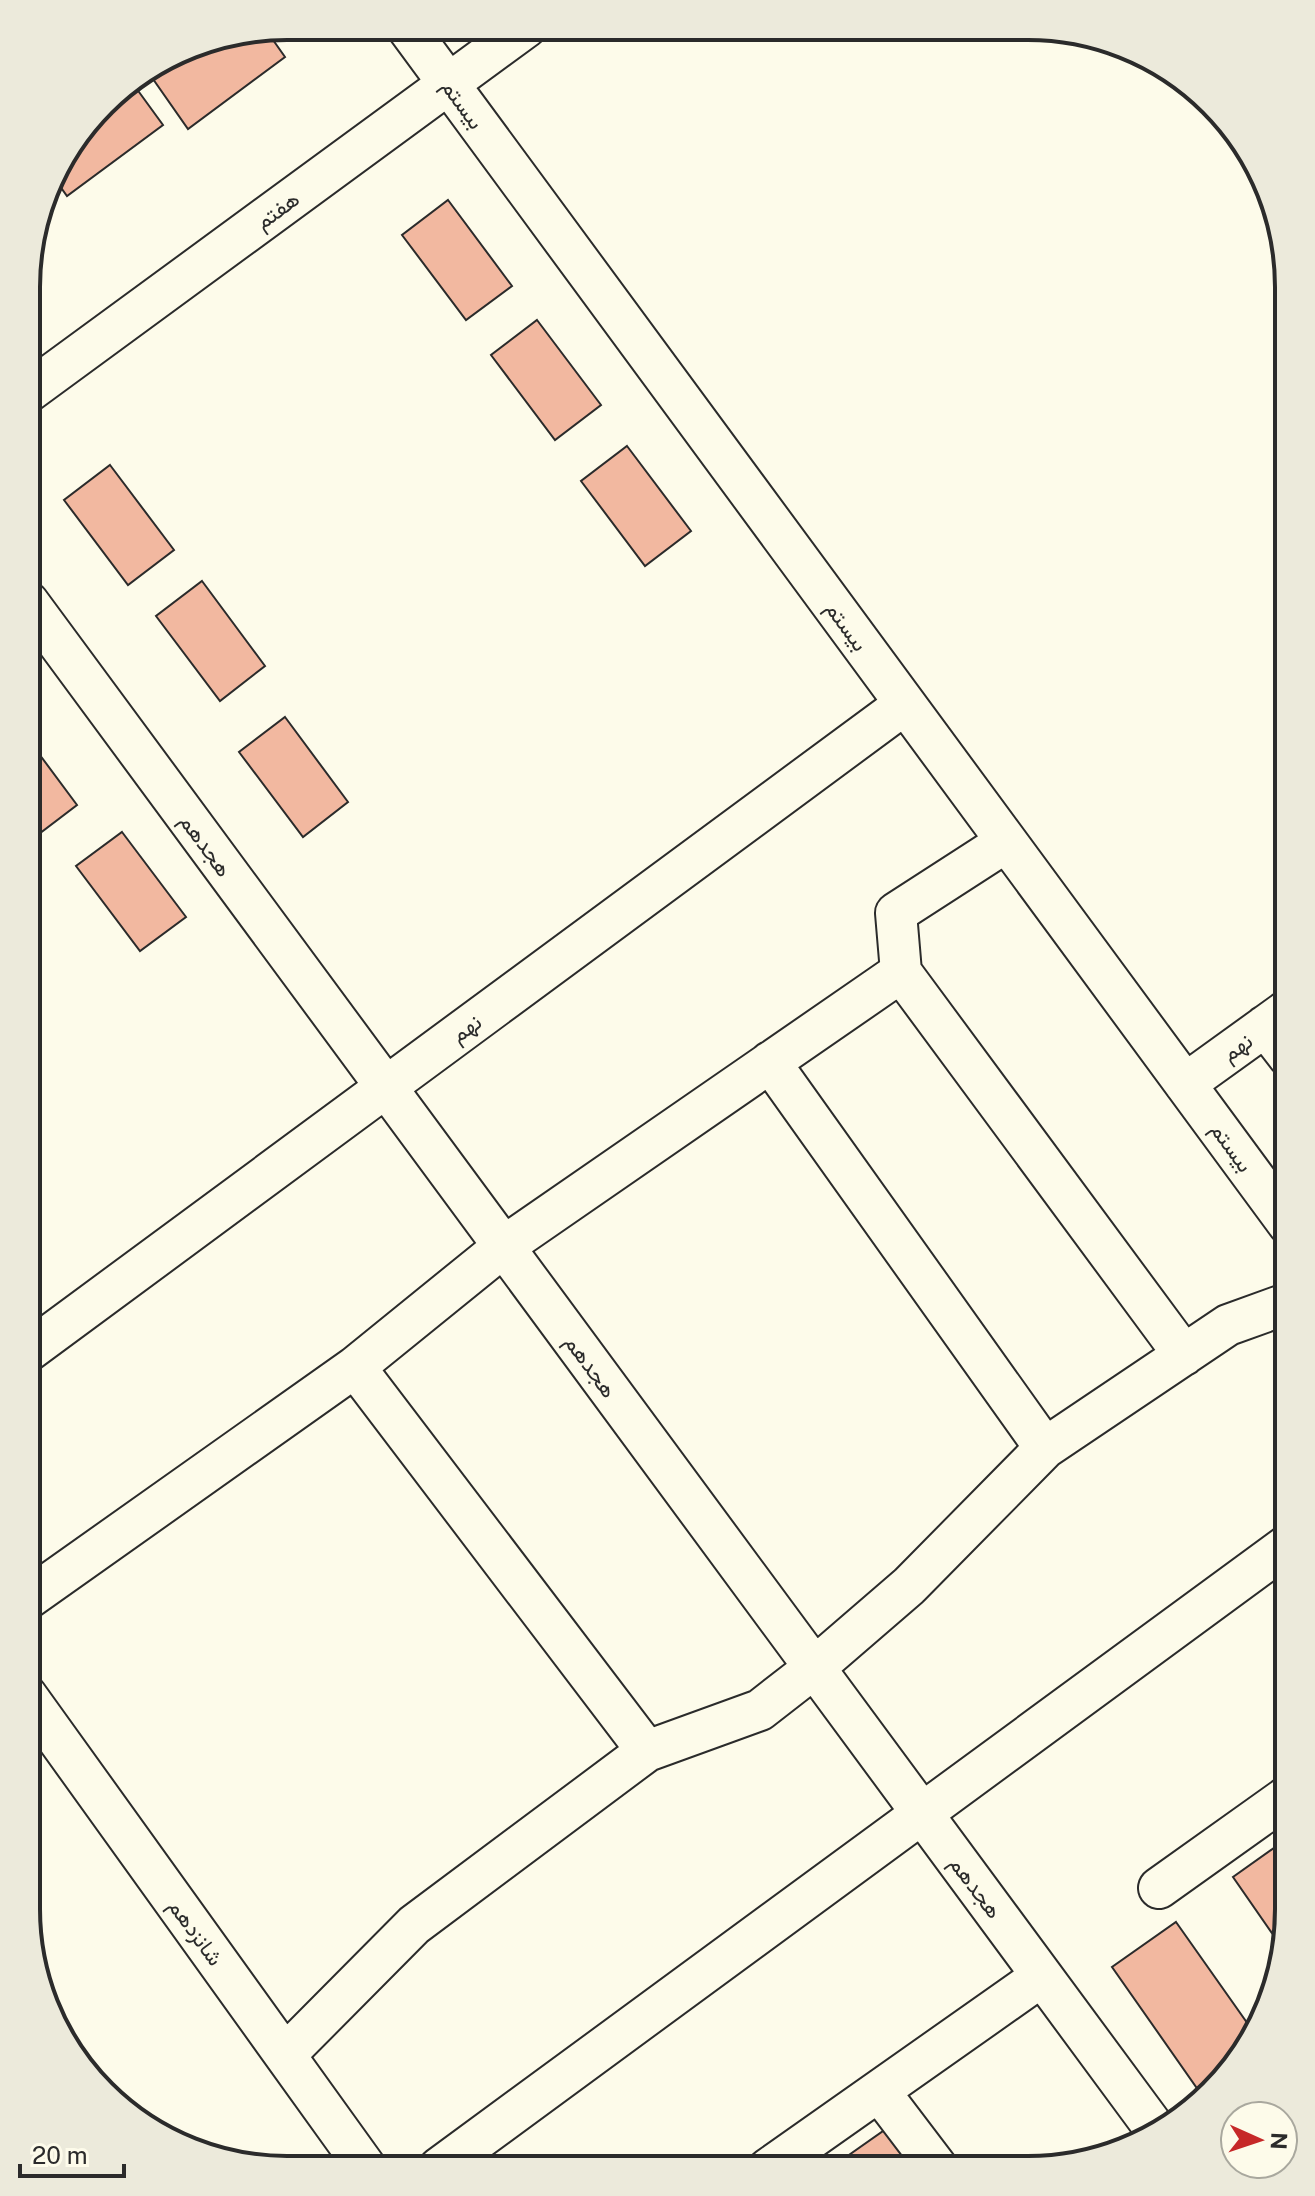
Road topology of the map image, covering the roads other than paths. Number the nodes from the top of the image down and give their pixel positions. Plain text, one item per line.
1 (417, 41) edge
2 (507, 41) edge
3 (448, 84) junction
4 (40, 383) edge
5 (40, 618) edge
6 (905, 704) junction
7 (1006, 842) junction
8 (901, 972) junction
9 (1275, 1035) edge
10 (770, 1062) junction
11 (1185, 1084) junction
12 (385, 1088) junction
13 (1274, 1205) edge
14 (503, 1247) junction
15 (1274, 1308) edge
16 (40, 1342) edge
17 (1184, 1355) junction
18 (355, 1367) junction
19 (1045, 1448) junction
20 (1274, 1555) edge
21 (40, 1590) edge
22 (814, 1668) junction
23 (40, 1714) edge
24 (647, 1751) junction
25 (1274, 1806) edge
26 (922, 1815) junction
27 (1159, 1888) dead end
28 (1042, 1976) junction
29 (285, 2055) junction
30 (879, 2091) junction
31 (1151, 2124) edge
32 (357, 2156) edge
33 (455, 2156) edge
34 (790, 2156) edge
35 (928, 2156) edge

1 - 3 street, بیستم
2 - 3 street, هفتم
3 - 4 street, هفتم
3 - 6 street, بیستم
5 - 12 street, هجدهم
6 - 7 street, بیستم
6 - 12 street, نهم
7 - 8 street
7 - 11 street, بیستم
8 - 10 street
8 - 17 street
9 - 11 street, نهم
10 - 14 street
10 - 19 street
11 - 13 street, بیستم
12 - 14 street, هجدهم
12 - 16 street, نهم
14 - 18 street
14 - 22 street, هجدهم
15 - 17 street
17 - 19 street
18 - 21 street
18 - 24 street
19 - 22 street
20 - 26 street
22 - 24 street
22 - 26 street, هجدهم
23 - 29 street, شانزدهم
24 - 29 street
25 - 27 street
26 - 28 street, هجدهم
26 - 33 street
28 - 30 street
28 - 31 street, هجدهم
29 - 32 street, شانزدهم
30 - 34 street
30 - 35 street

